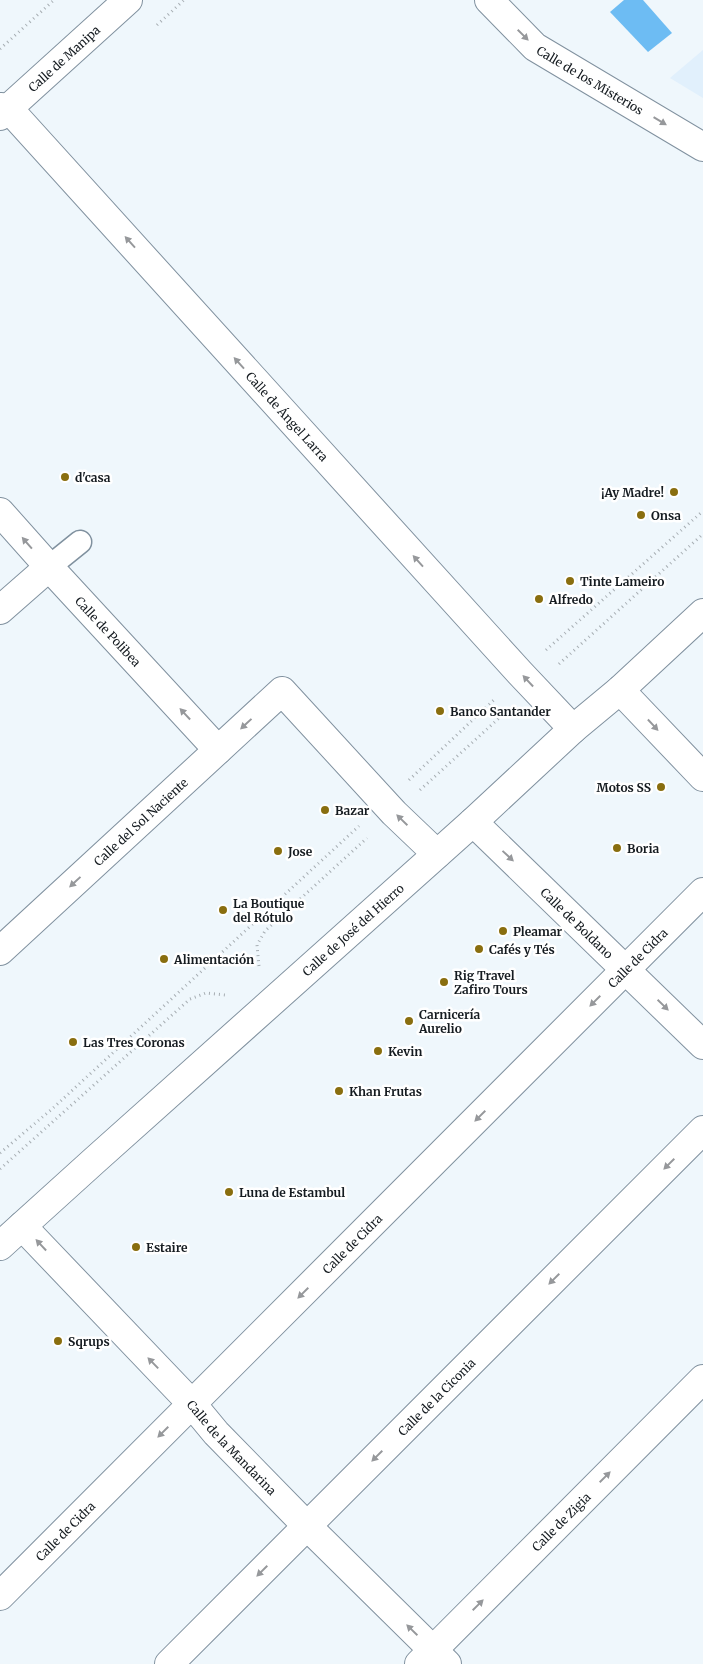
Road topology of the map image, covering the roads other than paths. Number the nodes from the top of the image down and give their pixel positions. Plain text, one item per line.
1 (128, 0) edge
2 (489, 0) edge
3 (3, 110) edge
4 (703, 147) edge
5 (0, 512) edge
6 (80, 542) dead end
7 (49, 567) junction
8 (0, 610) edge
9 (703, 612) edge
10 (620, 690) junction
11 (573, 729) junction
12 (218, 750) junction
13 (703, 777) edge
14 (473, 822) junction
15 (437, 854) junction
16 (703, 892) edge
17 (0, 951) edge
18 (626, 970) junction
19 (703, 1045) edge
20 (703, 1130) edge
21 (22, 1226) junction
22 (0, 1246) edge
23 (703, 1379) edge
24 (192, 1404) junction
25 (307, 1526) junction
26 (0, 1596) edge
27 (433, 1659) edge
28 (169, 1664) edge

1 - 3 street, Calle de Manipa
2 -> 4 street, Calle de los Misterios
11 -> 3 street, Calle de Ángel Larra
7 -> 5 street, Calle de Polibea
6 - 7 lane
7 - 8 street
12 -> 7 street, Calle de Polibea
9 - 10 street, Calle de José del Hierro
10 - 11 street, Calle de José del Hierro
10 -> 13 street
11 - 14 street, Calle de José del Hierro
15 -> 12 street, Calle del Sol Naciente
12 -> 17 street, Calle del Sol Naciente
14 - 15 street, Calle de José del Hierro
14 -> 18 street, Calle de Boldano
15 - 21 street, Calle de José del Hierro
16 - 18 street, Calle de Cidra
18 -> 19 street, Calle de Boldano
18 -> 24 street, Calle de Cidra
20 -> 25 street, Calle de la Ciconia
21 - 22 street, Calle de José del Hierro
24 -> 21 street, Calle de la Mandarina
27 -> 23 street, Calle de Zigia
24 - 25 street, Calle de la Mandarina
24 -> 26 street, Calle de Cidra
27 -> 25 street, Calle de la Mandarina
25 -> 28 street, Calle de la Ciconia

